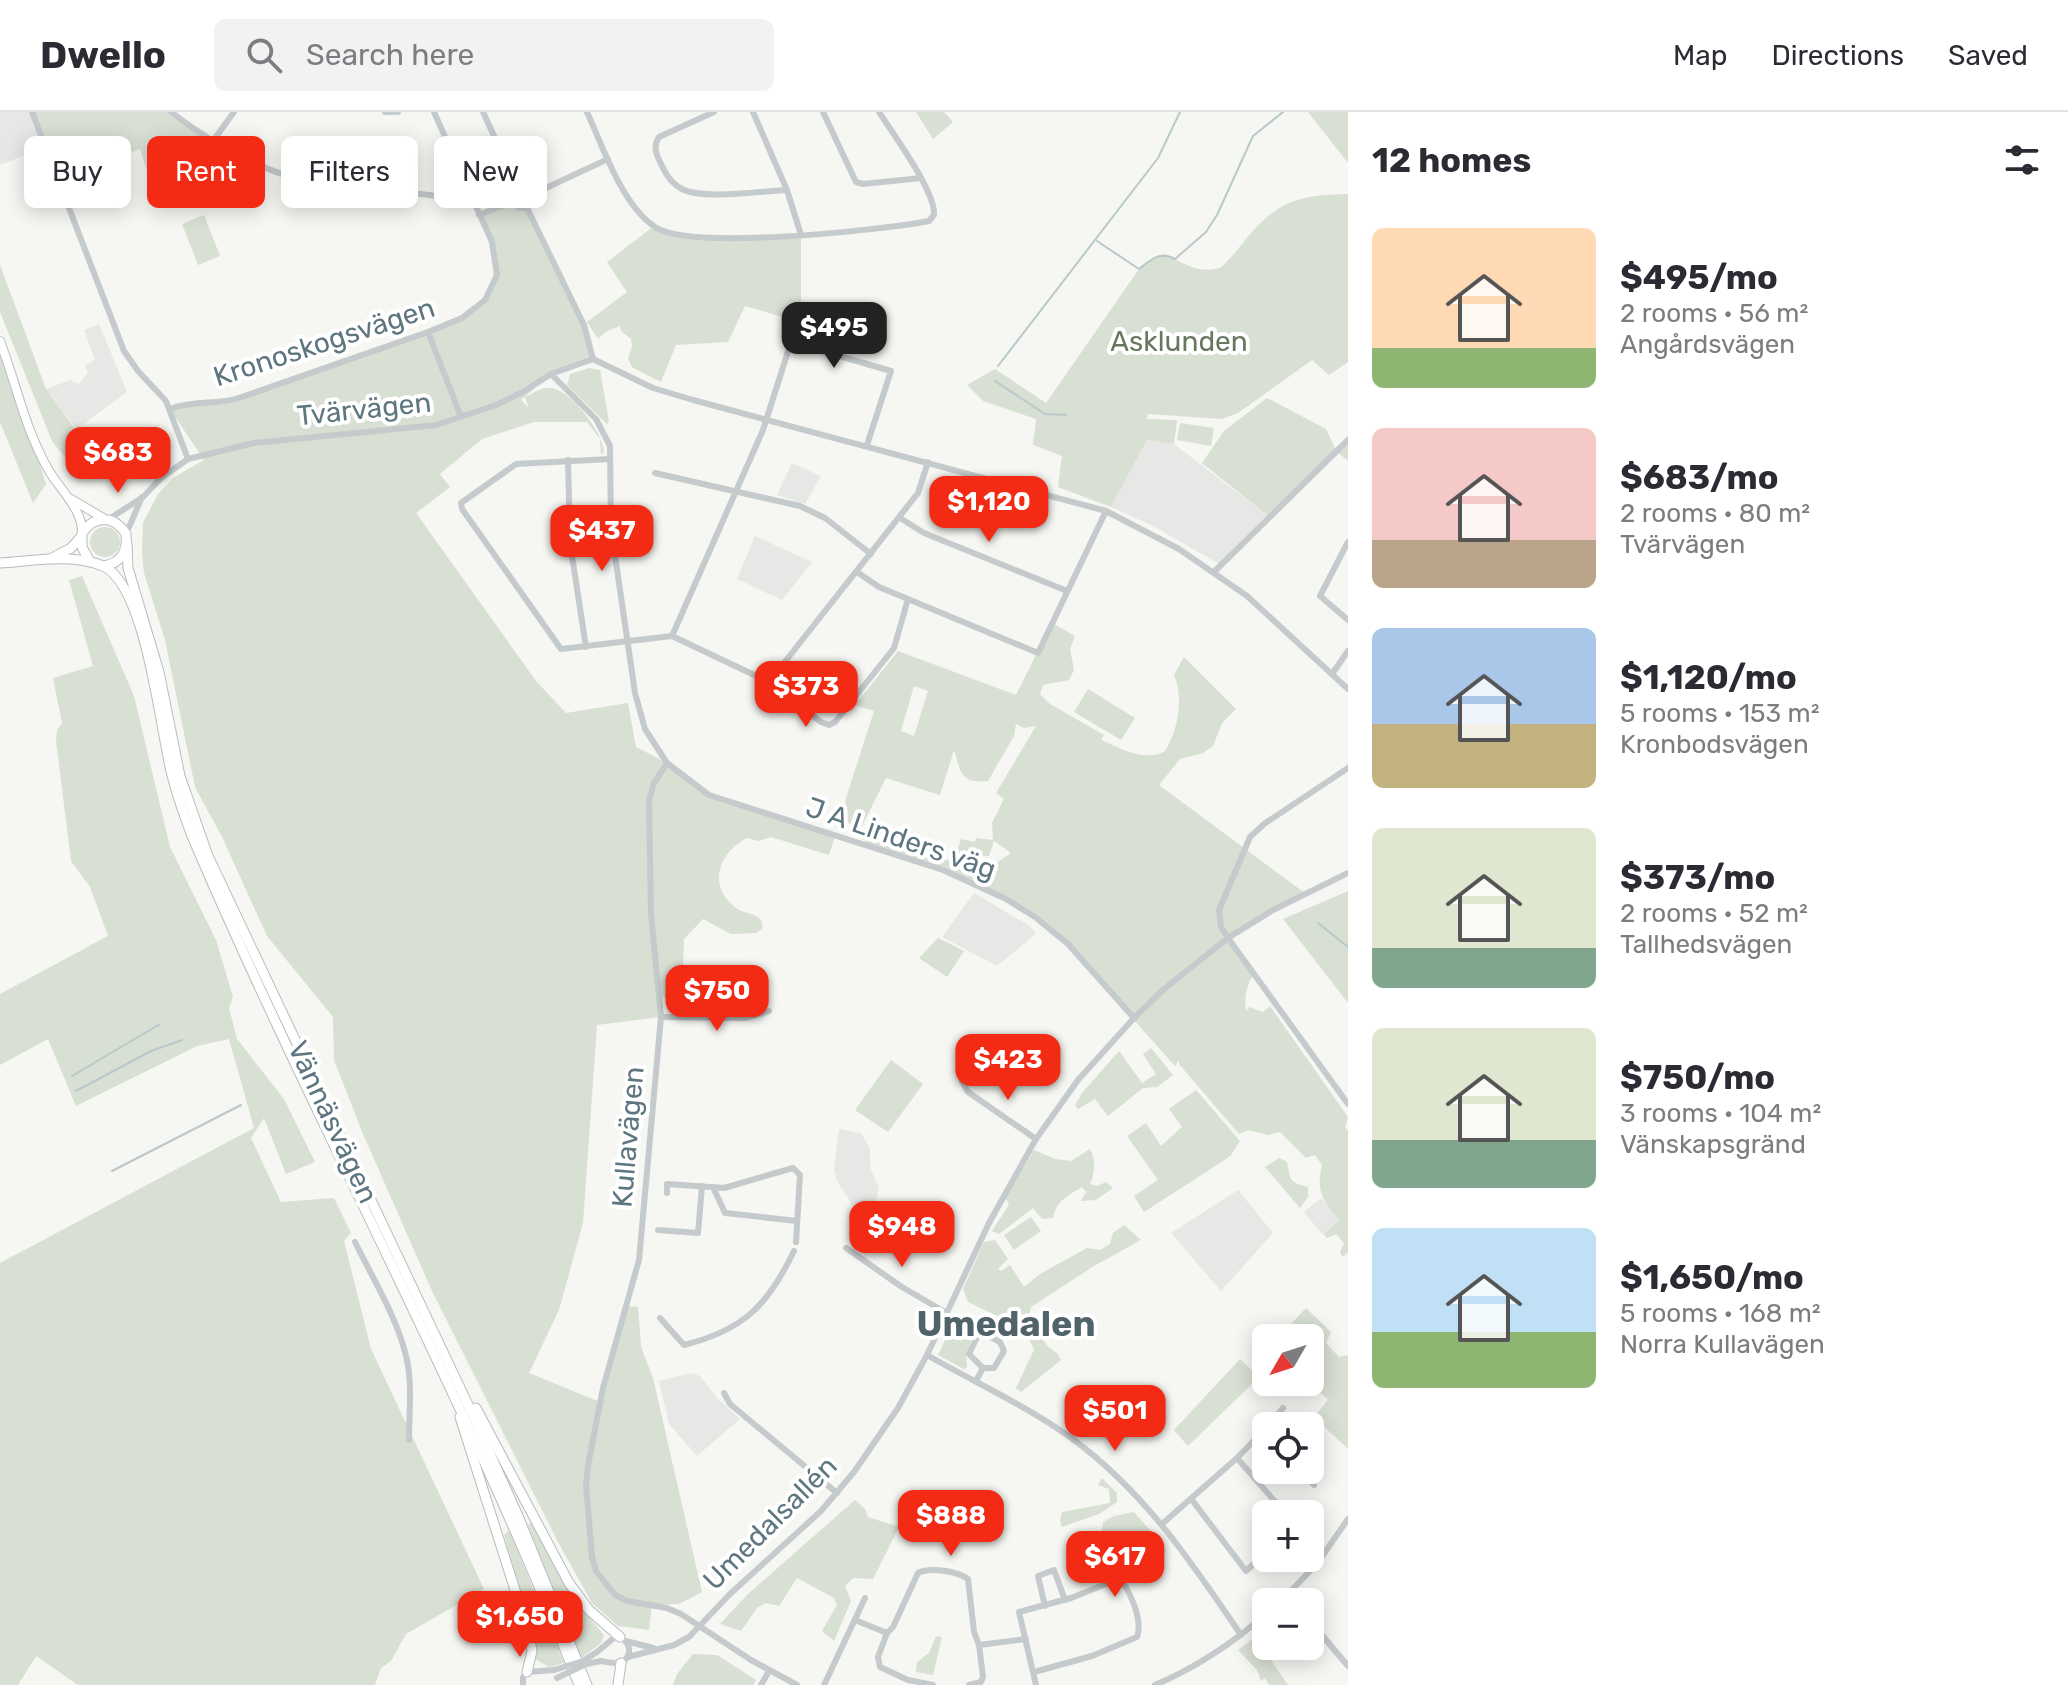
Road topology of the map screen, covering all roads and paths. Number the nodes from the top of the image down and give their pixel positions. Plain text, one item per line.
1 (32, 112) edge
2 (171, 112) edge
3 (234, 112) edge
4 (385, 112) edge
5 (398, 112) edge
6 (434, 112) edge
7 (483, 112) edge
8 (587, 112) edge
9 (714, 112) edge
10 (753, 112) edge
11 (823, 112) edge
12 (879, 112) edge
13 (206, 136) edge
14 (217, 136) edge
15 (444, 136) edge
16 (494, 136) edge
17 (608, 159) junction
18 (265, 167) edge
19 (921, 178) junction
20 (547, 187) edge
21 (787, 190) junction
22 (434, 196) edge
23 (476, 208) edge
24 (496, 208) edge
25 (527, 208) edge
26 (479, 215) junction
27 (801, 235) junction
28 (428, 332) junction
29 (0, 341) edge
30 (593, 359) junction
31 (551, 374) junction
32 (170, 409) junction
33 (461, 417) junction
34 (767, 419) junction
35 (1348, 440) edge
36 (867, 445) junction
37 (188, 459) junction
38 (610, 459) junction
39 (568, 460) junction
40 (928, 462) junction
41 (655, 473) dead end
42 (735, 491) junction
43 (67, 497) junction
44 (143, 497) junction
45 (1106, 511) junction
46 (900, 518) junction
47 (107, 519) junction
48 (82, 535) junction
49 (126, 539) junction
50 (1348, 542) edge
51 (871, 554) junction
52 (89, 560) junction
53 (46, 561) junction
54 (0, 563) edge
55 (104, 566) junction
56 (857, 572) junction
57 (1214, 572) junction
58 (1067, 591) junction
59 (908, 599) junction
60 (1348, 620) edge
61 (672, 636) junction
62 (628, 641) junction
63 (586, 647) junction
64 (1348, 651) edge
65 (1332, 674) junction
66 (769, 682) junction
67 (1348, 689) edge
68 (667, 763) junction
69 (1348, 768) edge
70 (1348, 873) edge
71 (1228, 938) junction
72 (769, 1011) dead end
73 (661, 1017) junction
74 (1134, 1018) junction
75 (962, 1081) dead end
76 (1348, 1104) edge
77 (1036, 1139) junction
78 (702, 1186) junction
79 (713, 1187) junction
80 (667, 1193) dead end
81 (797, 1221) junction
82 (658, 1230) dead end
83 (355, 1242) dead end
84 (796, 1242) dead end
85 (846, 1248) dead end
86 (794, 1251) dead end
87 (945, 1312) junction
88 (660, 1318) dead end
89 (442, 1351) junction
90 (927, 1355) junction
91 (983, 1368) junction
92 (976, 1381) junction
93 (451, 1386) junction
94 (724, 1393) dead end
95 (1283, 1408) dead end
96 (1280, 1412) edge
97 (409, 1440) dead end
98 (1252, 1444) edge
99 (1237, 1458) junction
100 (837, 1493) junction
101 (1192, 1500) junction
102 (1274, 1500) edge
103 (1348, 1519) edge
104 (1162, 1524) junction
105 (1252, 1565) edge
106 (1295, 1588) edge
107 (865, 1598) dead end
108 (1065, 1600) junction
109 (1045, 1606) junction
110 (855, 1620) junction
111 (699, 1626) junction
112 (1252, 1626) edge
113 (887, 1633) junction
114 (1241, 1635) junction
115 (1324, 1638) edge
116 (622, 1639) junction
117 (1026, 1639) junction
118 (979, 1645) junction
119 (657, 1648) junction
120 (624, 1660) junction
121 (1348, 1666) edge
122 (769, 1671) junction
123 (1034, 1672) junction
124 (556, 1674) junction
125 (523, 1680) edge
126 (1159, 1684) edge
127 (549, 1685) edge
128 (579, 1685) edge
129 (587, 1685) edge
130 (618, 1685) edge
131 (761, 1685) edge
132 (797, 1685) edge
133 (824, 1685) edge
134 (933, 1685) edge
135 (969, 1685) edge
136 (1036, 1685) edge

1 - 32 street
2 - 13 street
3 - 14 street
4 - 5 street
6 - 15 street, Kronoskogsvägen
7 - 16 street
8 - 17 street
9 - 21 street
10 - 21 street
11 - 19 street
12 - 19 street
17 - 20 street
17 - 27 street
18 - 22 street
19 - 27 street
21 - 27 street
23 - 26 street, Kronoskogsvägen
24 - 26 street
25 - 30 street
26 - 28 street, Kronoskogsvägen
28 - 32 street, Kronoskogsvägen
28 - 33 street
29 - 43 main road
30 - 31 street, Tvärvägen
30 - 34 street
31 - 33 street, Tvärvägen
31 - 38 street
32 - 37 street
33 - 37 street, Tvärvägen
34 - 36 street
34 - 36 street
34 - 42 street
35 - 57 street
36 - 40 street
37 - 44 street, Tvärvägen
38 - 39 street
38 - 62 street
39 - 63 street
39 - 63 street
40 - 45 street
40 - 46 street
41 - 42 street
42 - 51 street
42 - 61 street
43 - 47 main road
43 - 48 main road
44 - 47 street, Tvärvägen
44 - 49 street, Tvärvägen
45 - 57 street
45 - 58 street
46 - 51 street
46 - 58 street
47 - 48 highway
47 - 49 highway
48 - 52 highway
48 - 53 highway
49 - 55 highway
49 - 89 highway, Vännäsvägen
50 - 60 street
51 - 56 street
52 - 53 highway
52 - 55 highway
53 - 54 highway
55 - 93 highway, Vännäsvägen
56 - 59 street
56 - 66 street
57 - 65 street
58 - 59 street
59 - 66 street
61 - 62 street
61 - 66 street
62 - 63 street
62 - 68 street
64 - 65 street
65 - 67 street
68 - 73 street, Kullavägen
68 - 74 street, J A Linders väg
69 - 71 street
70 - 71 street, Umedalsallén
71 - 74 street, Umedalsallén
71 - 76 street
72 - 73 street
73 - 111 street, Kullavägen
74 - 77 street, Umedalsallén
75 - 77 street
77 - 87 street, Umedalsallén
78 - 79 street, Kullavägen
78 - 80 street, Kullavägen
78 - 82 street, Kullavägen
79 - 81 street
79 - 81 street, Kullavägen
81 - 84 street, Kullavägen
83 - 97 street
85 - 87 street
86 - 88 street
87 - 90 street, Umedalsallén
89 - 116 highway
89 - 129 highway, Vännäsvägen
90 - 92 street
90 - 100 street, Umedalsallén
91 - 91 street
91 - 92 street
92 - 104 street
93 - 125 highway
93 - 128 highway, Vännäsvägen
94 - 100 street
95 - 96 street
98 - 99 street
99 - 101 street
99 - 102 street
100 - 111 street, Umedalsallén
101 - 104 street
101 - 105 street
103 - 106 street
104 - 114 street
107 - 110 street
108 - 109 street
108 - 109 street
108 - 123 street
109 - 117 street
110 - 113 street
110 - 133 street
111 - 119 street, Umedalsallén
111 - 122 street, Kullavägen
112 - 114 street
113 - 118 street
113 - 134 street
114 - 126 street
115 - 121 street
116 - 119 street
116 - 120 street
116 - 124 street, bridge
117 - 118 street
117 - 123 street
118 - 135 street
119 - 120 street, Umedalsallén
120 - 124 street, bridge
120 - 130 highway
122 - 131 street
122 - 132 street, Kullavägen
123 - 136 street
124 - 125 street
124 - 127 street

